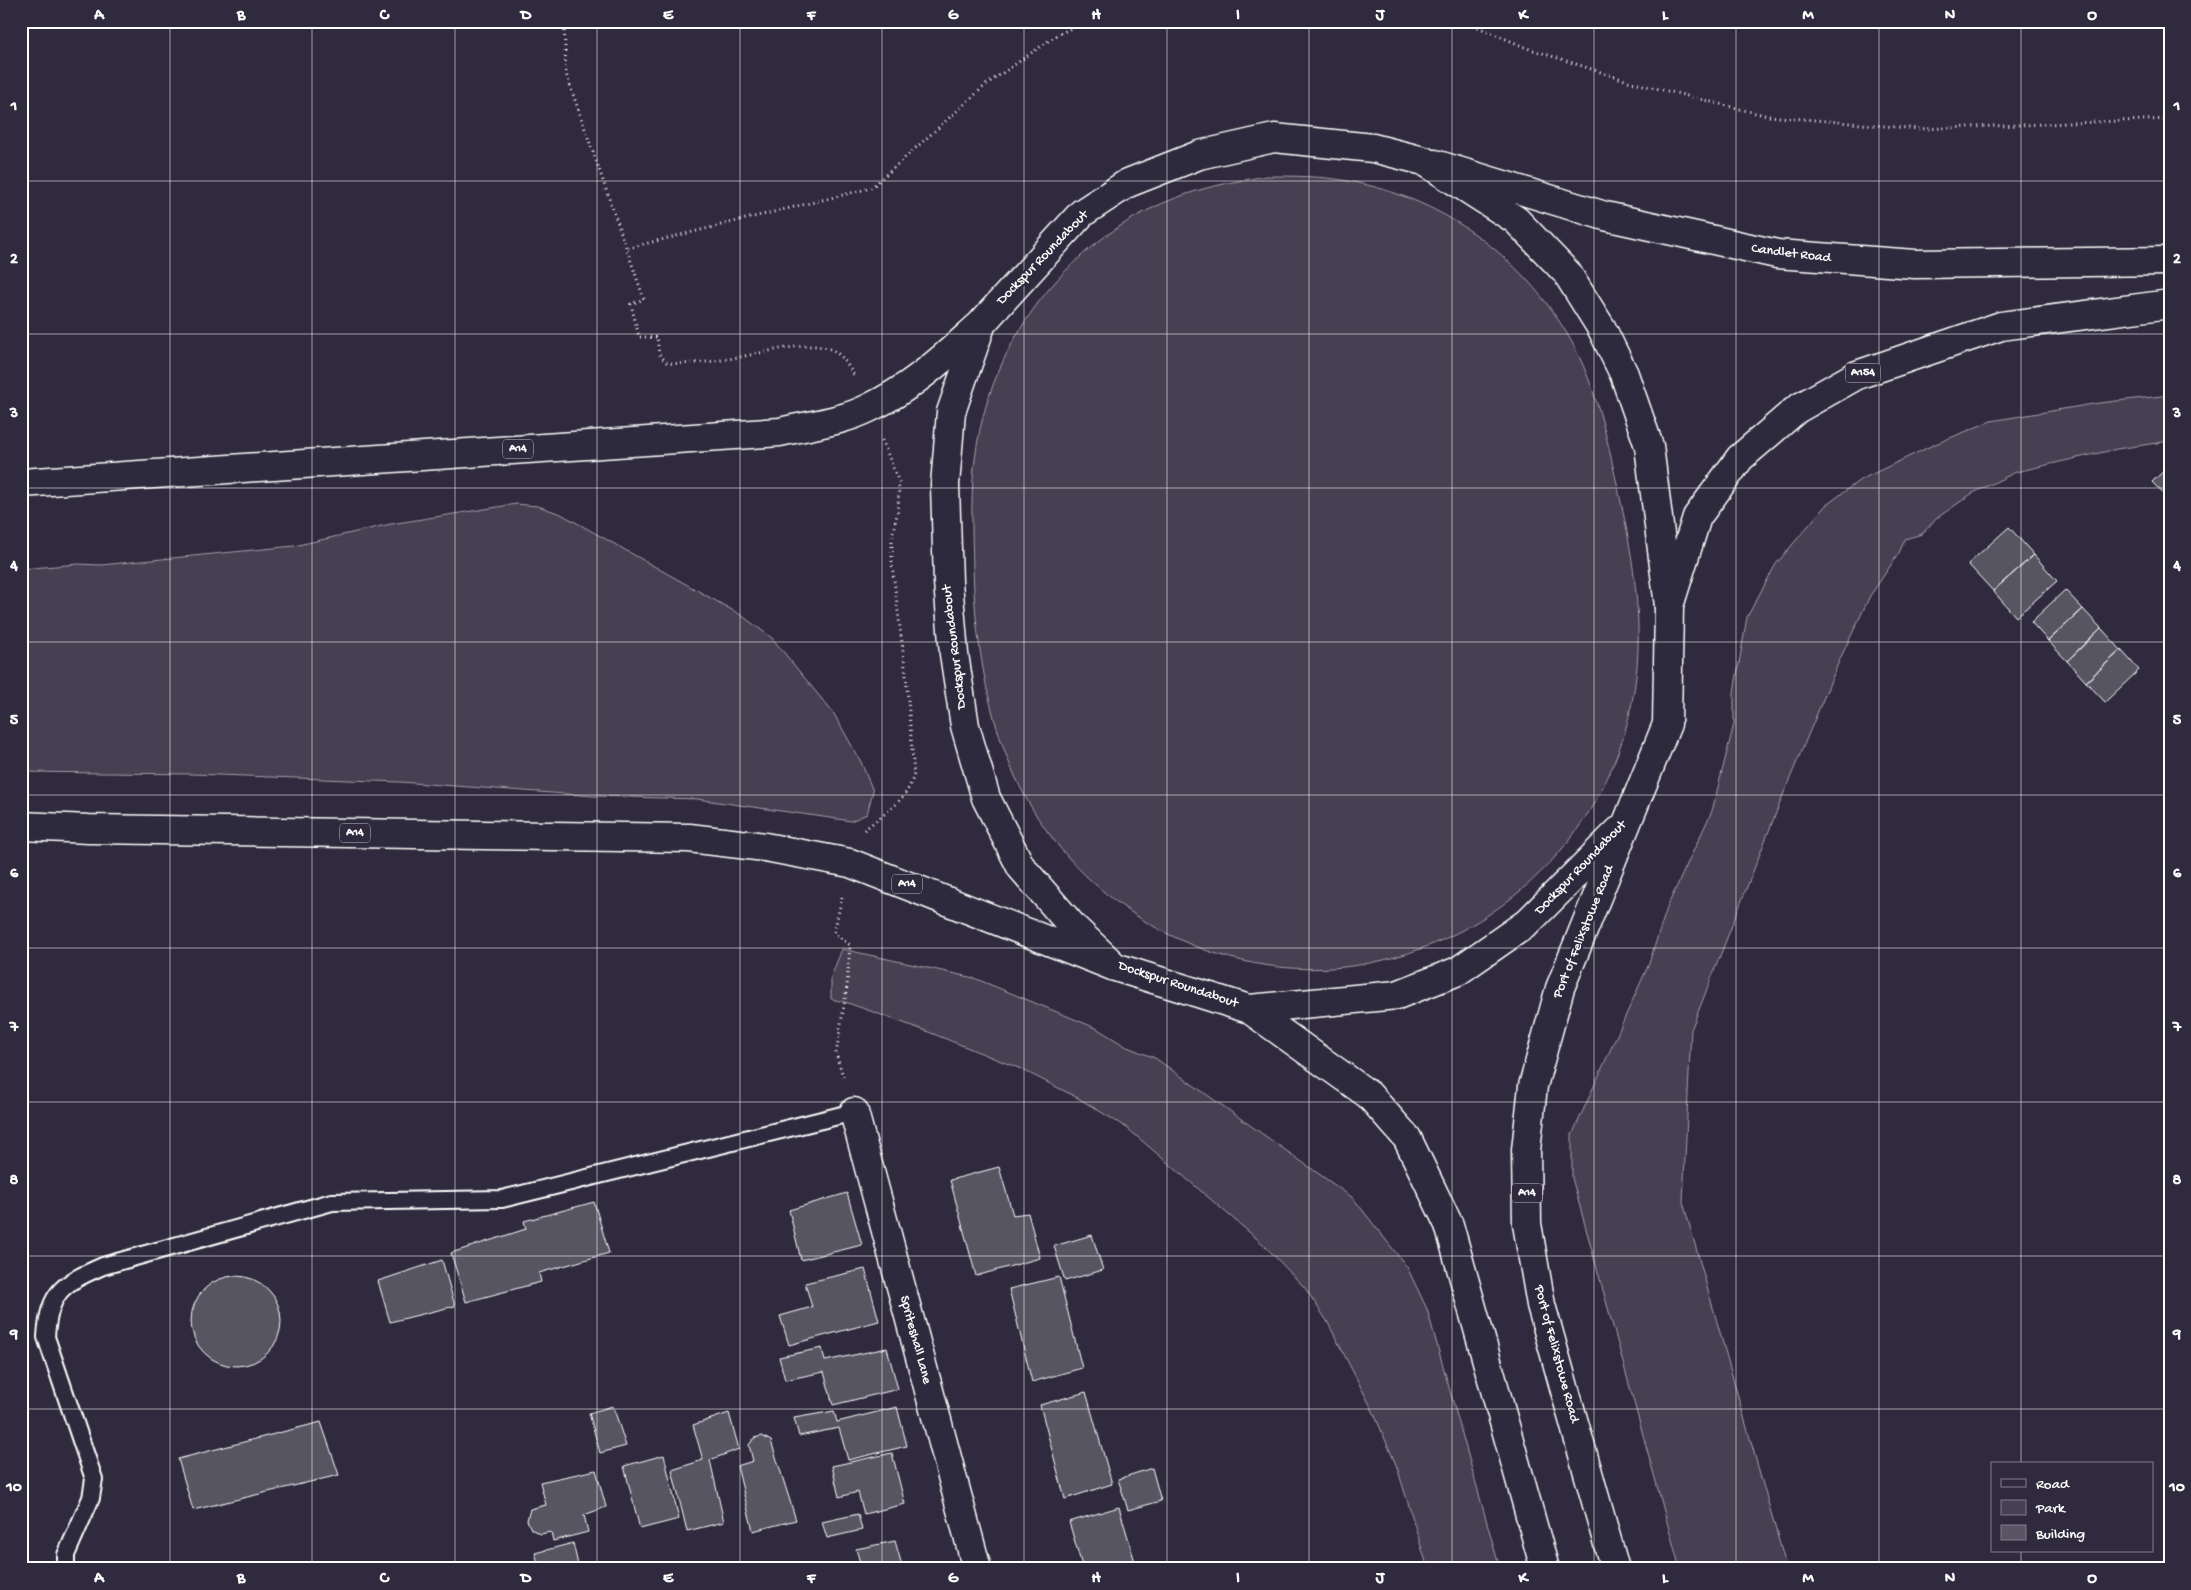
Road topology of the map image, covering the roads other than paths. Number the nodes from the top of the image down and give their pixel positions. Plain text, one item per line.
1 (1424, 161) junction
2 (2170, 261) edge
3 (2170, 304) edge
4 (982, 323) junction
5 (21, 482) edge
6 (1669, 606) junction
7 (1627, 823) junction
8 (21, 826) edge
9 (1115, 967) junction
10 (1249, 1009) junction
11 (854, 1112) joint
12 (66, 1569) edge
13 (977, 1569) edge
14 (1545, 1569) edge
15 (1614, 1569) edge

1 - 2 main road, Candlet Road
1 - 4 main road, Dockspur Roundabout
1 - 6 main road, Dockspur Roundabout
3 - 6 main road, A154
4 - 5 main road, A14
4 - 9 main road, Dockspur Roundabout
6 - 7 main road, Dockspur Roundabout
7 - 10 main road, Dockspur Roundabout
7 - 15 main road, Port of Felixstowe Road / A14
8 - 9 main road, A14
9 - 10 main road, Dockspur Roundabout
10 - 14 main road
11 - 12 lane
11 - 13 main road, Spriteshall Lane

